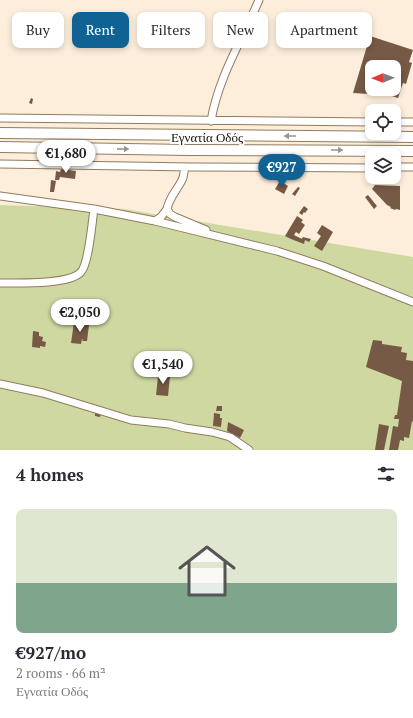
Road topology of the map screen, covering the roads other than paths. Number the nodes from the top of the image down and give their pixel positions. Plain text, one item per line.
1 (259, 0) edge
2 (0, 118) edge
3 (211, 121) junction
4 (365, 122) edge
5 (401, 122) edge
6 (413, 122) edge
7 (0, 133) edge
8 (413, 137) edge
9 (0, 147) edge
10 (413, 151) edge
11 (0, 164) edge
12 (185, 167) junction
13 (401, 167) edge
14 (413, 167) edge
15 (365, 168) edge
16 (0, 196) edge
17 (94, 209) junction
18 (167, 209) junction
19 (155, 221) junction
20 (232, 239) junction
21 (0, 283) edge
22 (413, 302) edge
23 (0, 384) edge
24 (249, 450) edge

1 - 3 street
2 - 3 street
3 - 4 street
5 - 6 street
8 -> 7 highway, Εγνατία Οδός
9 -> 10 highway, Εγνατία Οδός
11 - 12 street
12 - 15 street
12 - 18 street
13 - 14 street
16 - 17 street
17 - 19 street
17 - 21 street
18 - 19 street
18 - 20 street
19 - 20 street
20 - 22 street
23 - 24 street

